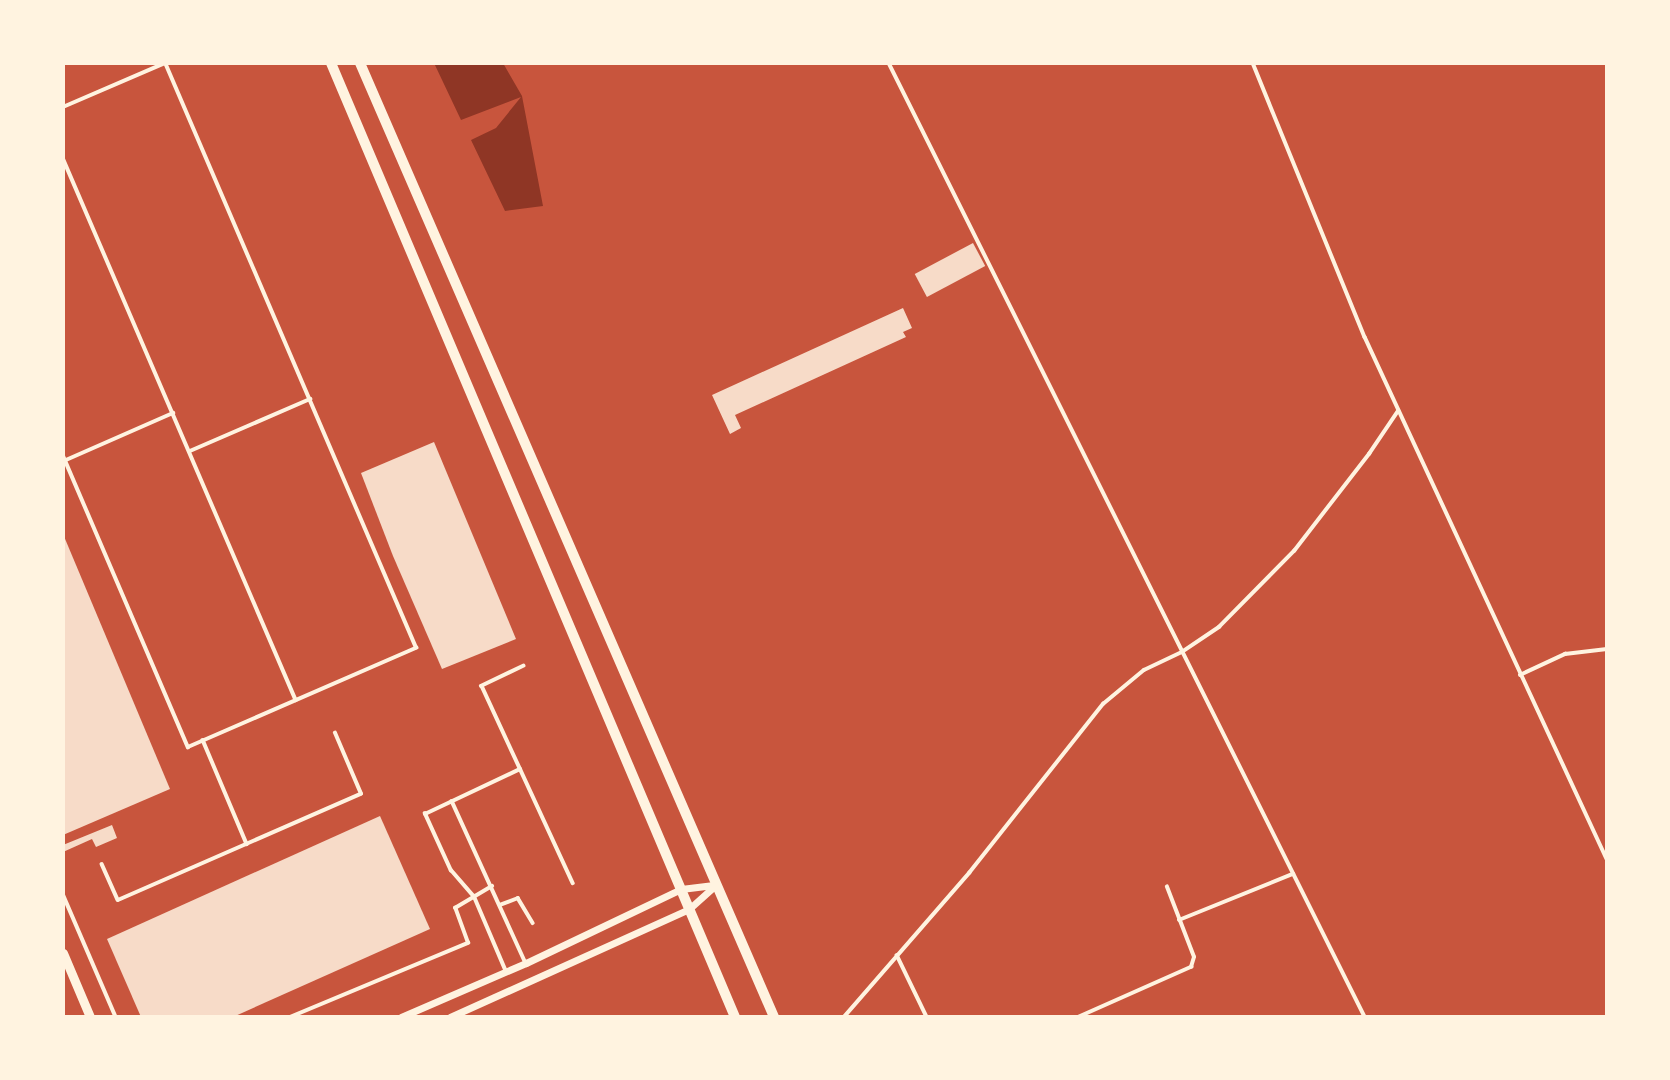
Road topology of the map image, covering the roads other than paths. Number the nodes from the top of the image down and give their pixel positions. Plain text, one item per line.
1 (165, 63) edge
2 (331, 63) edge
3 (360, 63) edge
4 (889, 63) edge
5 (1253, 63) edge
6 (63, 107) edge
7 (63, 158) edge
8 (310, 399) junction
9 (1398, 410) junction
10 (173, 413) junction
11 (189, 452) junction
12 (64, 458) edge
13 (1607, 649) edge
14 (1182, 652) junction
15 (524, 666) dead end
16 (1520, 676) junction
17 (296, 700) junction
18 (335, 733) dead end
19 (203, 740) junction
20 (520, 769) junction
21 (452, 801) junction
22 (247, 844) junction
23 (1607, 859) edge
24 (102, 864) dead end
25 (1293, 874) junction
26 (573, 883) dead end
27 (716, 885) junction
28 (492, 886) junction
29 (1167, 887) dead end
30 (681, 889) junction
31 (63, 894) edge
32 (474, 897) junction
33 (500, 905) junction
34 (690, 909) junction
35 (1179, 920) junction
36 (533, 923) dead end
37 (63, 953) edge
38 (897, 955) junction
39 (526, 963) junction
40 (506, 972) junction
41 (90, 1017) edge
42 (116, 1017) edge
43 (290, 1017) edge
44 (401, 1017) edge
45 (450, 1017) edge
46 (735, 1017) edge
47 (774, 1017) edge
48 (844, 1017) edge
49 (927, 1017) edge
50 (1078, 1017) edge
51 (1365, 1017) edge

1 - 6 lane
1 - 8 lane
2 - 30 main road
3 - 27 main road
4 - 14 lane
5 - 9 lane
7 - 10 lane
8 - 11 lane
8 - 17 lane
9 - 14 lane
9 - 16 lane
10 - 11 lane
10 - 12 lane
11 - 17 lane
12 - 19 lane
13 - 16 lane
14 - 25 lane
14 - 38 lane
15 - 20 lane
16 - 23 lane
17 - 19 lane
18 - 22 lane
19 - 22 lane
20 - 21 lane
20 - 26 lane
21 - 28 lane
21 - 32 lane
22 - 24 lane
25 - 35 lane
25 - 51 lane
27 - 30 street
27 - 34 street
27 - 47 main road
28 - 32 lane
28 - 33 lane
29 - 35 lane
30 - 34 main road
30 - 39 street
31 - 42 lane
32 - 40 lane
32 - 43 lane
33 - 36 lane
33 - 39 lane
34 - 45 street
34 - 46 main road
35 - 50 lane
37 - 41 street
38 - 48 lane
38 - 49 lane
39 - 40 street
40 - 44 street

